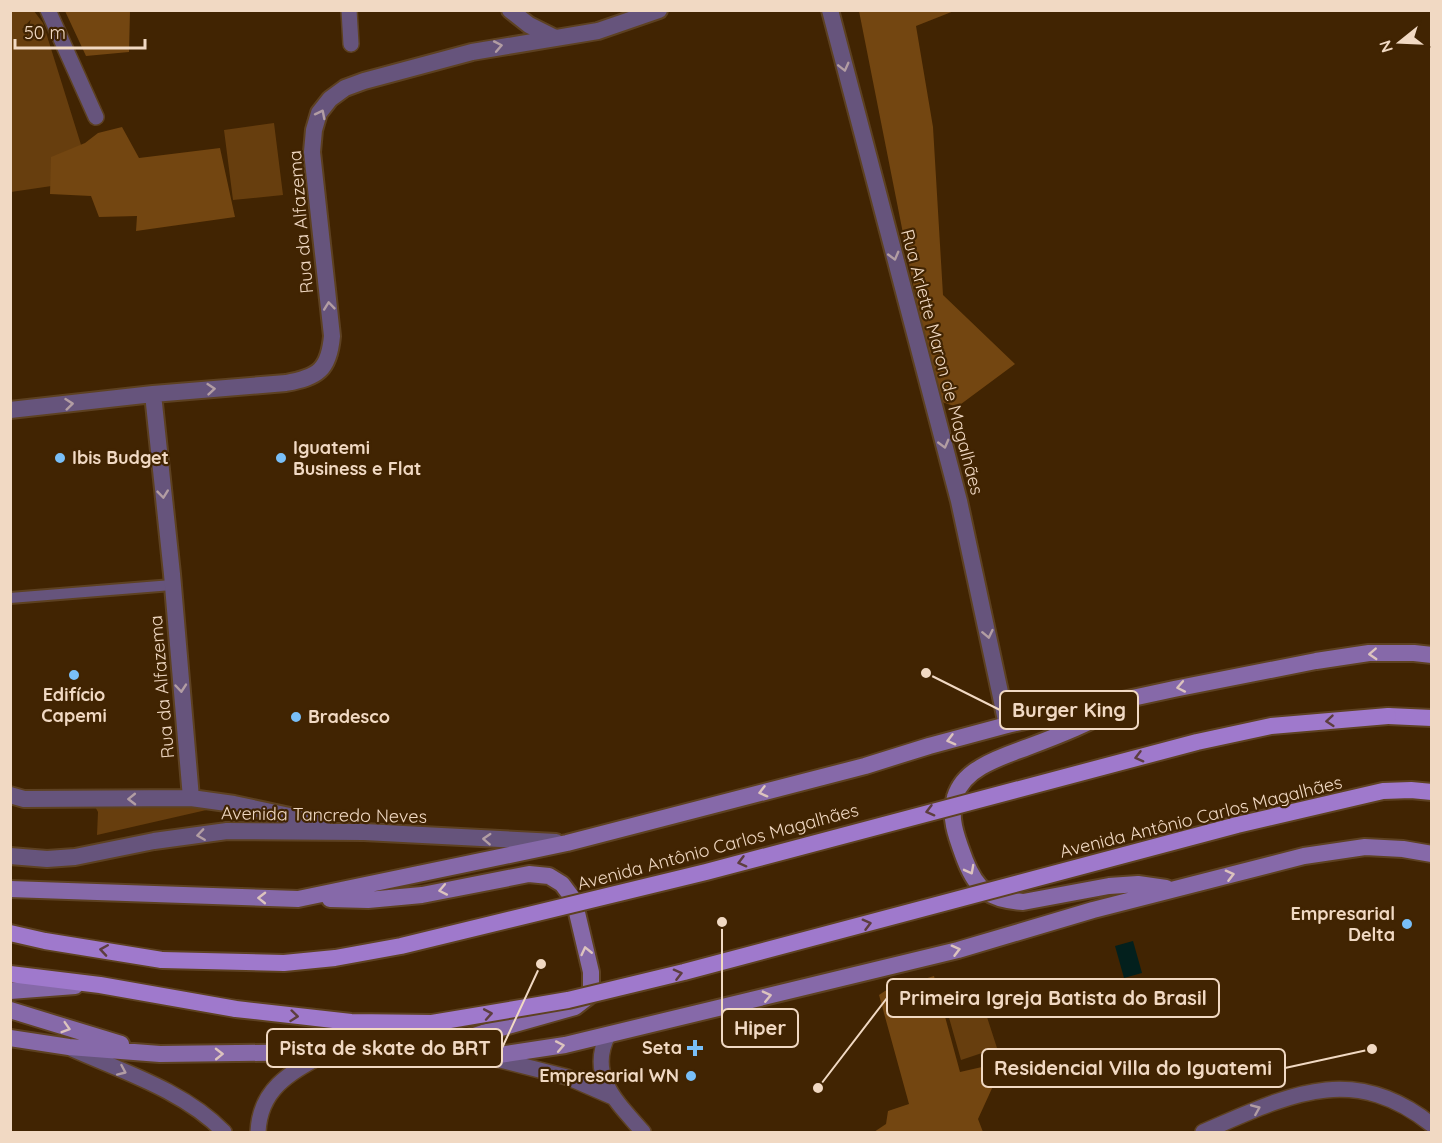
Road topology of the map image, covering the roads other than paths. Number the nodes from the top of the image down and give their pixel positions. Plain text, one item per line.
1 (48, 10) edge
2 (349, 10) edge
3 (510, 10) edge
4 (659, 10) edge
5 (830, 10) edge
6 (555, 38) junction
7 (351, 44) dead end
8 (96, 117) dead end
9 (153, 394) junction
10 (10, 410) edge
11 (172, 585) junction
12 (10, 598) edge
13 (1431, 655) edge
14 (1131, 699) junction
15 (1431, 718) edge
16 (1008, 725) junction
17 (1431, 792) edge
18 (10, 795) edge
19 (191, 798) junction
20 (364, 832) junction
21 (567, 843) junction
22 (1431, 854) edge
23 (10, 856) edge
24 (10, 889) edge
25 (1173, 889) junction
26 (298, 899) junction
27 (10, 933) edge
28 (10, 974) edge
29 (100, 985) junction
30 (10, 990) edge
31 (10, 1010) edge
32 (608, 1035) junction
33 (10, 1038) edge
34 (69, 1047) junction
35 (328, 1052) junction
36 (160, 1054) junction
37 (486, 1057) junction
38 (420, 1058) junction
39 (613, 1097) junction
40 (1431, 1125) edge
41 (224, 1132) edge
42 (258, 1132) edge
43 (643, 1132) edge
44 (1203, 1132) edge

1 - 8 street
2 - 7 street
3 - 6 street
4 - 6 street, Rua da Alfazema
5 -> 16 street, Rua Arlette Maron de Magalhães
9 -> 6 street, Rua da Alfazema
10 -> 9 street, Rua da Alfazema
9 -> 11 street, Rua da Alfazema
11 - 12 street
11 -> 19 street, Rua da Alfazema
13 -> 14 main road
14 - 16 main road
14 -> 25 main road
15 -> 27 main road, Avenida Antônio Carlos Magalhães, bridge
16 -> 21 main road
29 -> 17 main road, Avenida Antônio Carlos Magalhães, bridge
19 -> 18 street
19 - 20 street
21 -> 20 street, Avenida Tancredo Neves
20 -> 23 street, Avenida Tancredo Neves
21 - 26 main road
25 -> 22 main road
26 -> 24 main road
32 -> 25 main road
38 -> 26 main road
28 - 29 main road, Avenida Antônio Carlos Magalhães
29 - 30 main road, Avenida Antônio Carlos Magalhães
31 -> 36 main road
37 -> 32 main road
32 - 39 street
33 - 34 main road
34 - 36 main road
34 -> 41 street
36 -> 35 main road
35 - 38 main road
35 - 42 street
37 - 38 main road
37 - 39 street
39 - 43 street
44 -> 40 street

